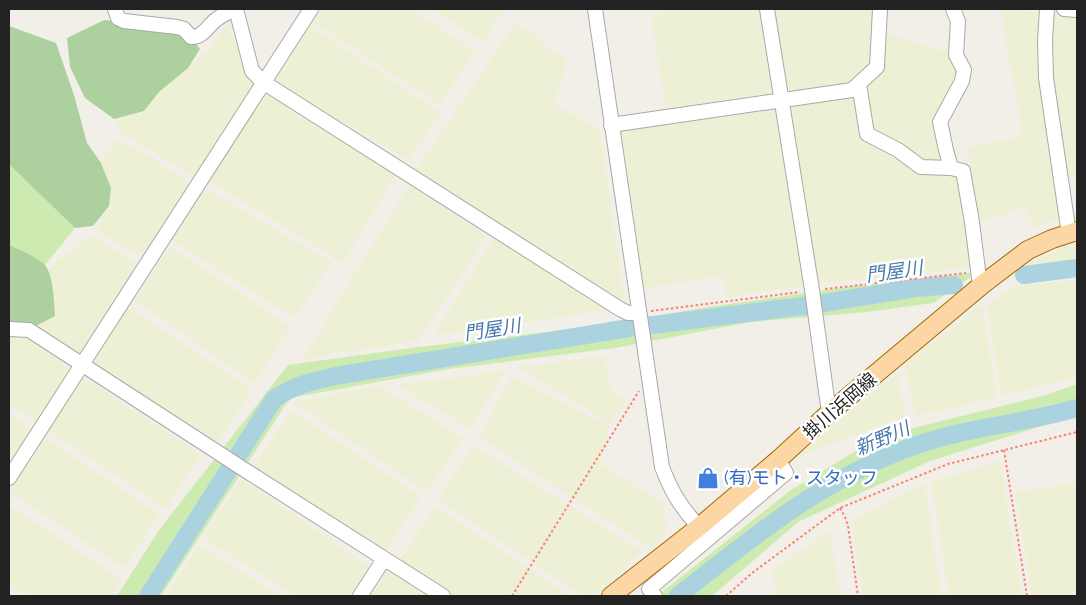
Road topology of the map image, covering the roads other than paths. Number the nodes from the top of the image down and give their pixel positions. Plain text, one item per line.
1 (115, 9) edge
2 (235, 9) edge
3 (311, 9) edge
4 (595, 9) edge
5 (767, 9) edge
6 (880, 9) edge
7 (953, 9) edge
8 (1047, 9) edge
9 (1064, 9) edge
10 (1077, 10) edge
11 (263, 82) junction
12 (859, 84) junction
13 (781, 101) junction
14 (611, 125) junction
15 (951, 168) junction
16 (1073, 232) edge
17 (980, 286) junction
18 (639, 313) junction
19 (9, 329) edge
20 (82, 365) junction
21 (829, 413) junction
22 (778, 460) junction
23 (9, 478) edge
24 (699, 527) junction
25 (384, 559) junction
26 (360, 596) edge
27 (443, 596) edge
28 (611, 596) edge
29 (654, 596) edge

1 - 2 street
2 - 11 street
3 - 11 street
4 - 14 street
5 - 13 street
6 - 12 street
7 - 15 street
8 - 16 street
9 - 10 street
11 - 18 street
11 - 20 street
12 - 13 street
12 - 15 street
13 - 14 street
13 - 21 street
14 - 18 street
15 - 17 street
16 - 17 main road, 掛川浜岡線
17 - 21 main road, 掛川浜岡線
18 - 24 street
19 - 20 street
20 - 23 street
20 - 25 street
21 - 22 main road, 掛川浜岡線
22 - 24 main road, 掛川浜岡線
22 - 29 street
24 - 28 main road, 掛川浜岡線
25 - 26 street
25 - 27 street

